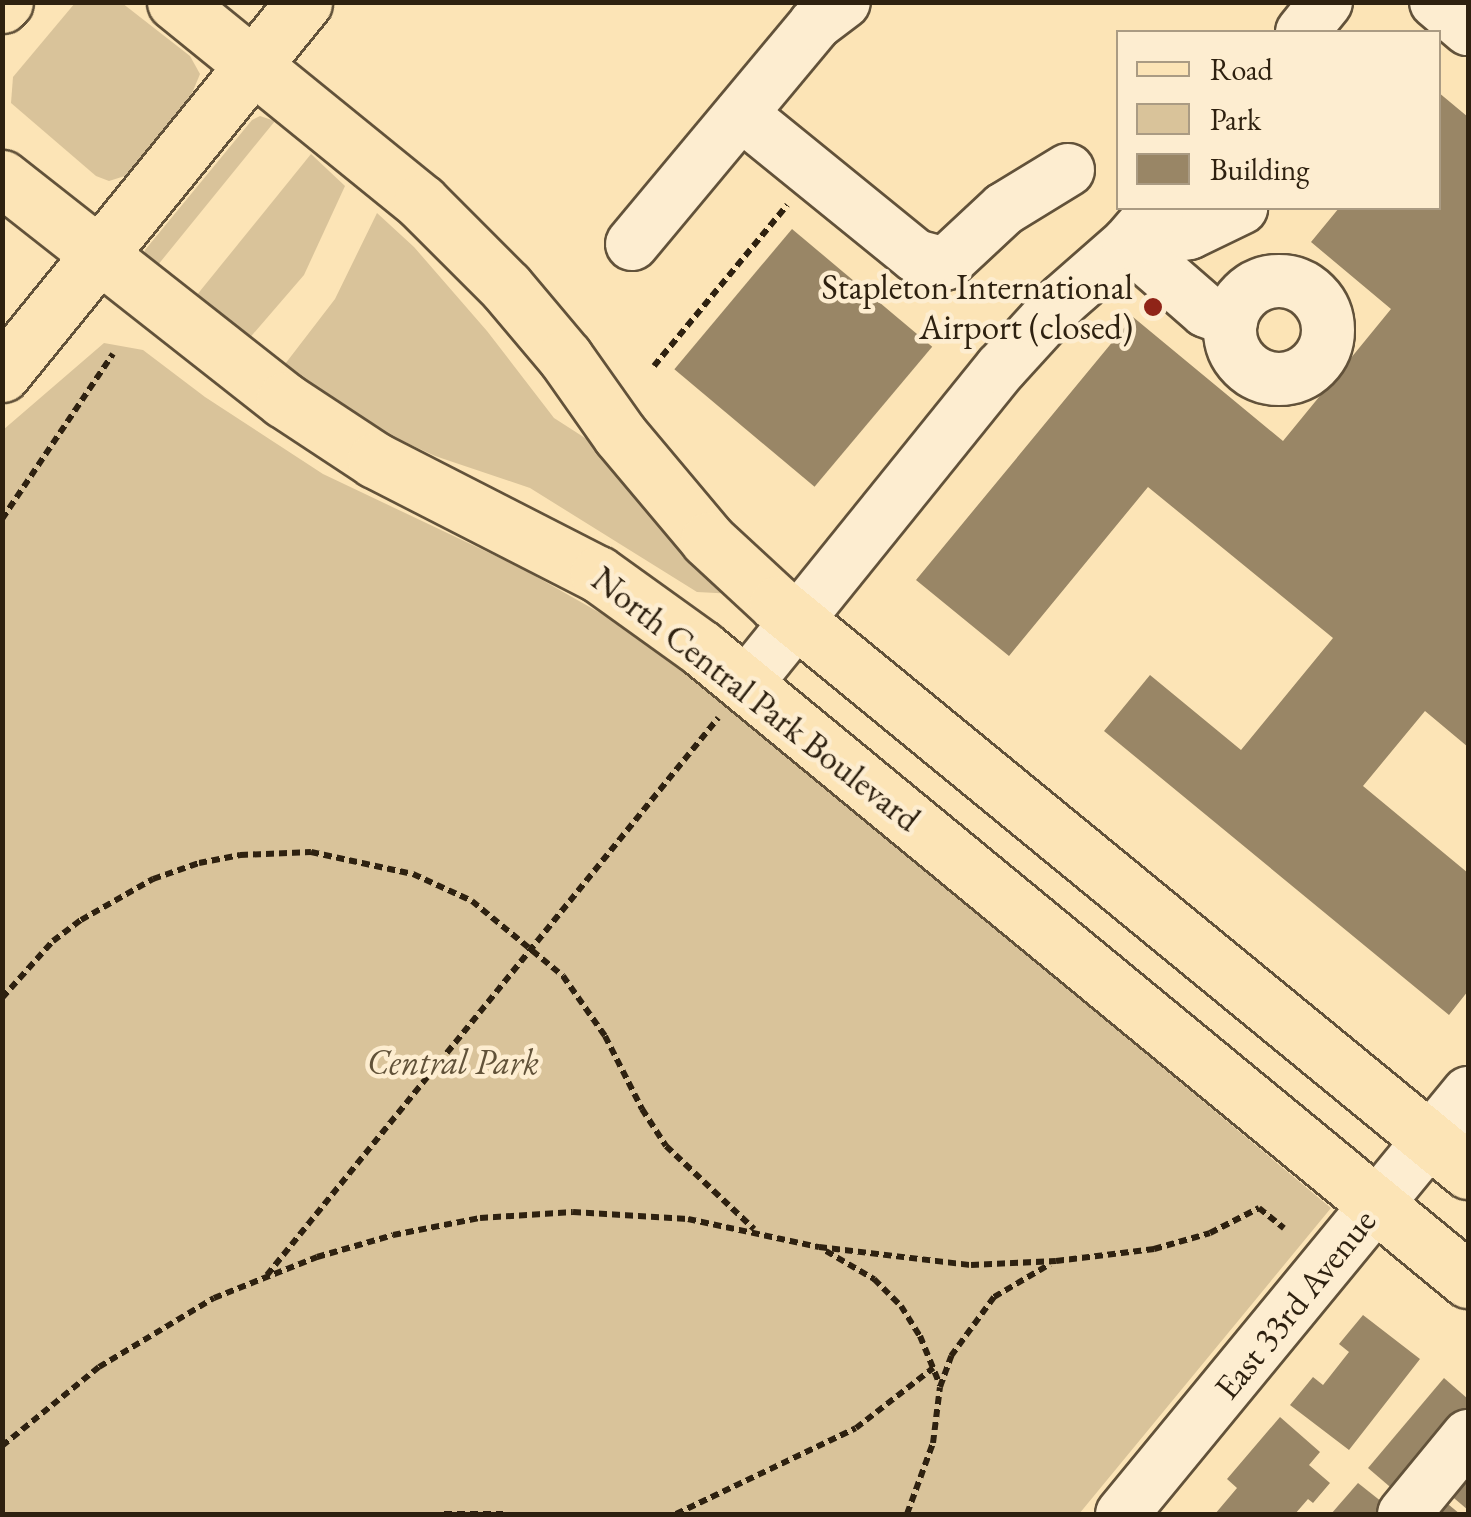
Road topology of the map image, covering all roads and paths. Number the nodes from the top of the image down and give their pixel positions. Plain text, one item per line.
1 (175, 2) edge
2 (304, 2) edge
3 (844, 2) edge
4 (1326, 2) edge
5 (1304, 30) edge
6 (253, 66) junction
7 (741, 114) junction
8 (1068, 170) dead end
9 (814, 173) junction
10 (2, 178) edge
11 (1237, 210) edge
12 (1143, 225) edge
13 (632, 244) dead end
14 (99, 257) junction
15 (1230, 320) dead end
16 (113, 354) dead end
17 (654, 366) dead end
18 (2, 374) edge
19 (2, 518) edge
20 (797, 622) junction
21 (746, 685) junction
22 (531, 946) junction
23 (2, 998) edge
24 (1468, 1093) edge
25 (1449, 1155) edge
26 (1377, 1204) junction
27 (1284, 1228) dead end
28 (757, 1231) junction
29 (819, 1247) junction
30 (1056, 1262) junction
31 (266, 1276) junction
32 (1468, 1280) edge
33 (933, 1368) junction
34 (940, 1386) junction
35 (1468, 1436) edge
36 (2, 1446) edge
37 (444, 1514) edge
38 (503, 1514) edge
39 (676, 1514) edge
40 (907, 1514) edge
41 (1122, 1514) edge
42 (1404, 1514) edge

1 - 6 main road
2 - 6 main road
3 - 7 street
4 - 5 street
6 - 14 main road
6 - 20 main road
7 - 9 street
7 - 13 street
8 - 9 street
9 - 17 path
10 - 14 main road, North Central Park Boulevard
11 - 12 street
12 - 15 street
12 - 20 street
14 - 18 main road
14 - 21 main road, North Central Park Boulevard
16 - 19 path
20 - 21 street
20 - 25 main road
21 - 22 path
21 - 26 main road, North Central Park Boulevard
22 - 23 path
22 - 28 path
22 - 31 path
24 - 25 street, East 33rd Avenue
25 - 26 street, East 33rd Avenue
26 - 32 main road, North Central Park Boulevard
26 - 41 street, East 33rd Avenue
27 - 30 path
28 - 29 path
28 - 31 path
29 - 30 path
29 - 33 path
30 - 34 path
31 - 36 path
33 - 34 path
33 - 39 path
34 - 40 path
35 - 42 street
37 - 38 path

